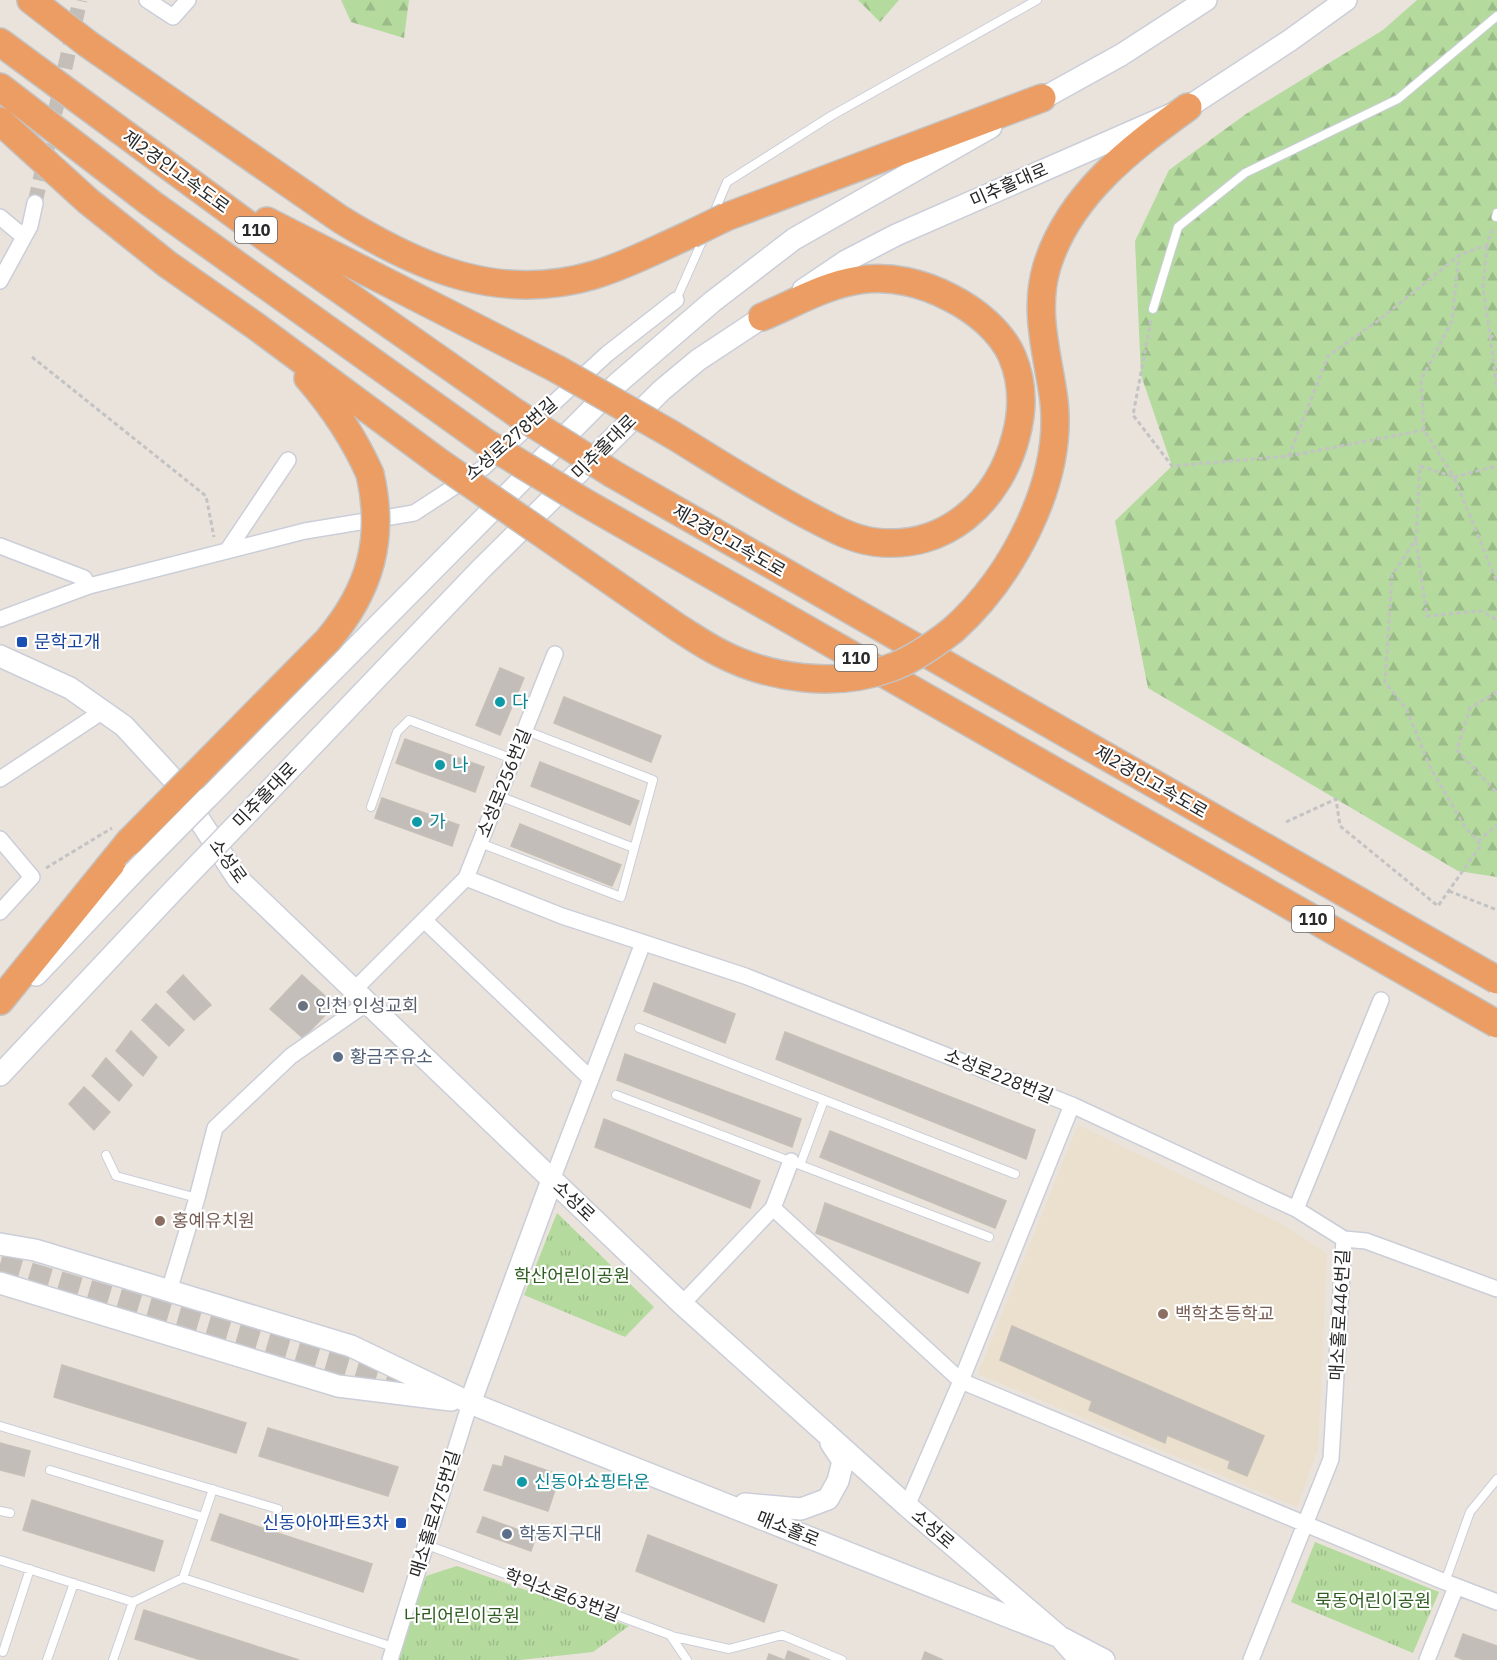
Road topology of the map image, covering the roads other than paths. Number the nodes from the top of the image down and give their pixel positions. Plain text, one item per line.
1 (31, 0) edge
2 (147, 0) edge
3 (188, 0) edge
4 (1036, 0) edge
5 (1206, 0) edge
6 (1346, 0) edge
7 (1497, 16) edge
8 (0, 42) edge
9 (0, 87) edge
10 (1042, 98) junction
11 (1188, 107) junction
12 (0, 122) edge
13 (187, 181) junction
14 (35, 203) tunnel mouth
15 (0, 217) edge
16 (24, 237) junction
17 (0, 281) edge
18 (676, 300) joint
19 (1153, 309) road end
20 (762, 317) junction
21 (257, 327) junction
22 (288, 460) dead end
23 (0, 546) edge
24 (222, 552) junction
25 (89, 586) junction
26 (0, 619) edge
27 (555, 654) dead end
28 (0, 656) edge
29 (103, 711) junction
30 (525, 730) junction
31 (513, 759) junction
32 (0, 780) edge
33 (498, 796) junction
34 (371, 807) dead end
35 (0, 839) edge
36 (480, 843) junction
37 (634, 848) junction
38 (466, 878) junction
39 (0, 912) edge
40 (423, 920) junction
41 (643, 943) junction
42 (1497, 980) edge
43 (361, 997) junction
44 (1381, 1000) dead end
45 (0, 1001) edge
46 (0, 1012) edge
47 (1497, 1024) edge
48 (639, 1028) dead end
49 (0, 1075) edge
50 (591, 1079) junction
51 (616, 1095) dead end
52 (824, 1100) junction
53 (1072, 1105) junction
54 (106, 1155) dead end
55 (796, 1163) junction
56 (1015, 1174) dead end
57 (552, 1180) junction
58 (197, 1198) junction
59 (773, 1208) junction
60 (1296, 1209) junction
61 (989, 1237) dead end
62 (0, 1238) edge
63 (1344, 1239) junction
64 (0, 1244) edge
65 (35, 1250) junction
66 (0, 1283) edge
67 (1497, 1289) edge
68 (168, 1291) junction
69 (682, 1304) junction
70 (961, 1381) junction
71 (470, 1403) junction
72 (0, 1426) edge
73 (824, 1432) junction
74 (50, 1470) dead end
75 (1497, 1479) edge
76 (213, 1489) junction
77 (708, 1498) junction
78 (907, 1506) junction
79 (278, 1509) dead end
80 (0, 1510) edge
81 (10, 1514) dead end
82 (203, 1517) junction
83 (1306, 1524) junction
84 (427, 1545) junction
85 (0, 1560) edge
86 (30, 1569) junction
87 (183, 1578) junction
88 (74, 1583) junction
89 (1450, 1584) junction
90 (133, 1602) junction
91 (1497, 1602) edge
92 (671, 1636) junction
93 (1060, 1637) junction
94 (3, 1652) dead end
95 (392, 1654) edge
96 (47, 1660) edge
97 (113, 1660) edge
98 (687, 1660) edge
99 (842, 1660) edge
100 (1080, 1660) edge
101 (1104, 1660) edge
102 (1251, 1660) edge
103 (1427, 1660) edge

1 - 10 highway, bridge
2 - 3 street
4 - 18 lane
5 - 10 main road, 미추홀대로
6 - 11 main road, 미추홀대로
7 - 19 lane
8 - 13 highway, 제2경인고속도로 / 110
9 - 47 highway, 110, bridge
10 - 46 main road, 미추홀대로, bridge
11 - 20 main road, 미추홀대로
11 - 21 highway, bridge
12 - 21 highway
13 - 20 highway, bridge
13 - 42 highway, 제2경인고속도로 / 110, bridge
14 - 16 street
15 - 16 street
16 - 17 street
18 - 24 street, 소성로278번길
20 - 49 main road, 미추홀대로, bridge
21 - 45 highway, bridge
22 - 24 street
23 - 25 street
24 - 25 street, 소성로278번길
25 - 26 street, 소성로278번길
27 - 30 street, 소성로256번길
28 - 29 main road, 소성로
29 - 32 street
29 - 43 main road, 소성로
30 - 31 street, 소성로256번길
30 - 37 lane
31 - 33 street, 소성로256번길
31 - 34 lane
33 - 36 street, 소성로256번길
33 - 37 lane
35 - 39 street
36 - 37 lane
36 - 38 street, 소성로256번길
38 - 40 street, 소성로256번길
38 - 41 street
40 - 43 street, 소성로256번길
40 - 50 street
41 - 50 street
41 - 53 street, 소성로228번길
43 - 57 main road, 소성로
43 - 58 street, 소성로256번길
44 - 60 street
48 - 52 lane
50 - 57 street
51 - 55 lane
52 - 55 lane
52 - 56 lane
53 - 60 street, 매소홀로446번길
53 - 70 street, 소성로228번길
54 - 58 lane
55 - 59 street
55 - 61 lane
57 - 69 main road, 소성로
57 - 71 main road
58 - 68 street, 소성로256번길
59 - 69 street
59 - 70 street
60 - 63 street, 매소홀로446번길
62 - 65 main road
63 - 67 street
63 - 83 street, 매소홀로446번길
64 - 65 main road
65 - 68 main road
66 - 71 main road
68 - 71 main road
69 - 73 main road, 소성로
70 - 78 street, 소성로228번길
70 - 83 street
71 - 77 main road, 매소홀로
71 - 84 street, 매소홀로475번길
72 - 76 lane
73 - 77 main road
73 - 78 main road, 소성로
74 - 82 lane
75 - 89 lane
76 - 79 lane
76 - 82 lane
77 - 93 main road, 매소홀로
78 - 93 main road, 소성로
80 - 81 lane
82 - 87 lane
83 - 89 street
83 - 102 street, 매소홀로446번길
84 - 92 lane, 학익소로63번길
84 - 95 street, 매소홀로475번길
85 - 86 lane
86 - 88 lane
86 - 94 lane
87 - 90 lane
87 - 95 lane
88 - 90 lane
88 - 96 lane
89 - 91 street
89 - 103 street
90 - 97 lane
92 - 98 lane
92 - 99 lane, 학익소로63번길
93 - 100 main road, 소성로
93 - 101 main road, 매소홀로

